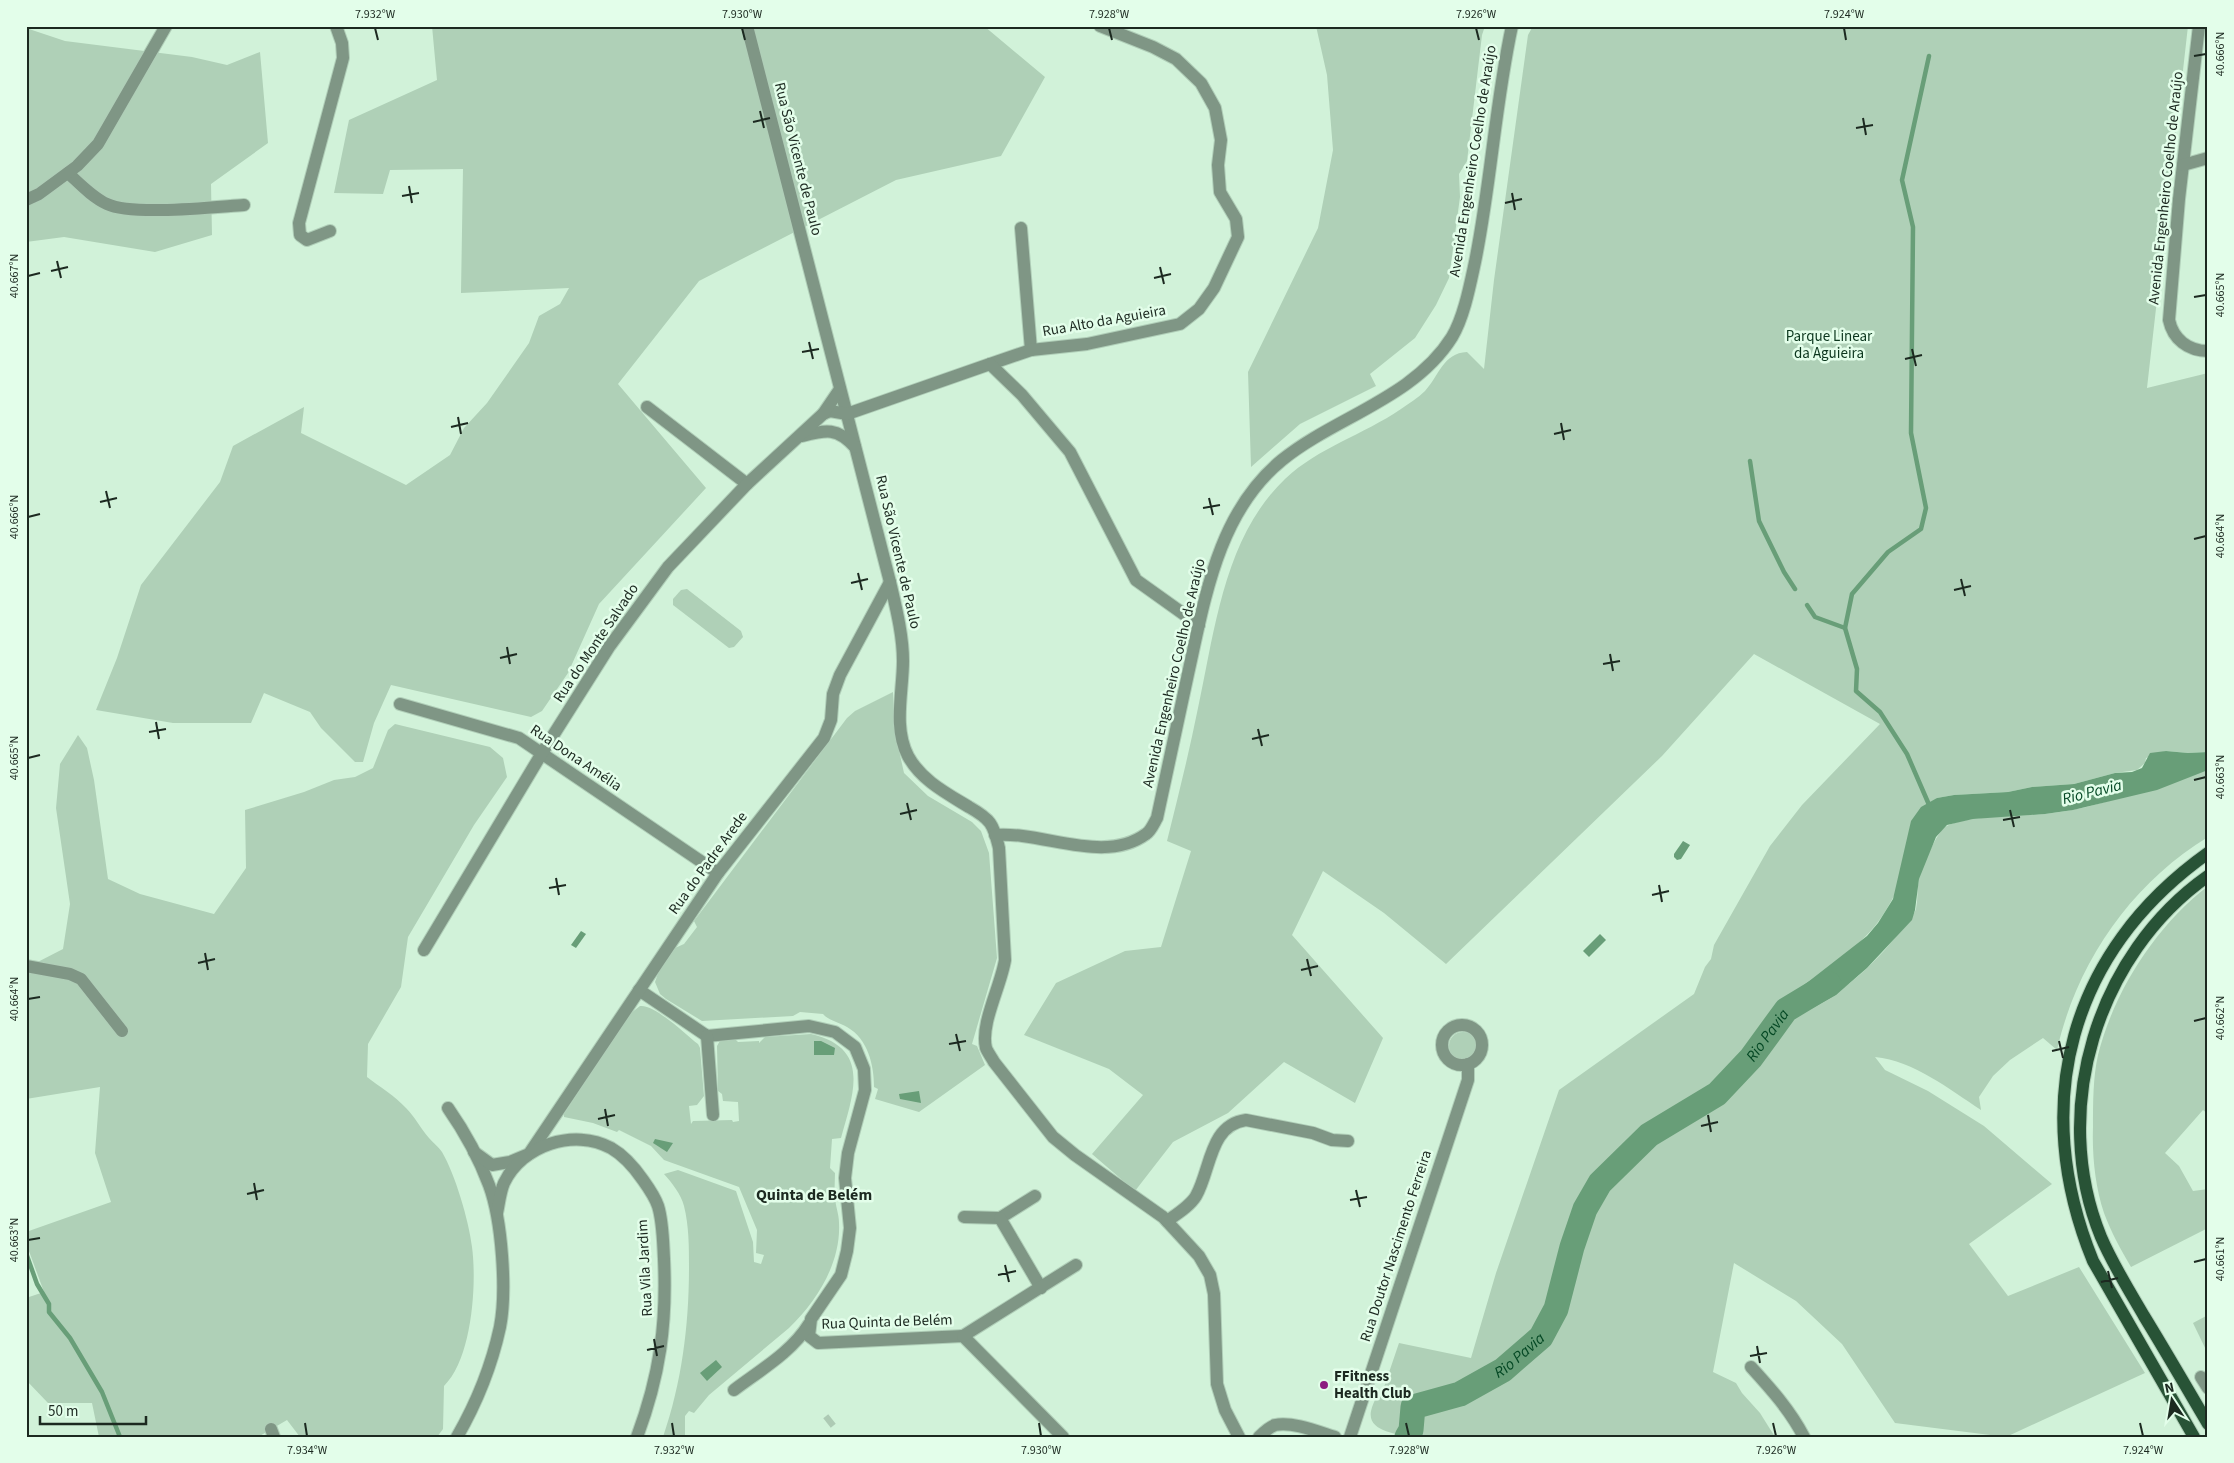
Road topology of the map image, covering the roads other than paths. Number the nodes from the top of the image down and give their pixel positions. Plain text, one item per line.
1 (166, 26) edge
2 (336, 26) edge
3 (747, 26) edge
4 (1100, 26) edge
5 (1512, 26) edge
6 (2199, 26) edge
7 (2208, 158) edge
8 (2183, 165) junction
9 (68, 173) junction
10 (26, 200) edge
11 (244, 205) dead end
12 (1021, 228) dead end
13 (330, 231) dead end
14 (1031, 350) junction
15 (2208, 351) edge
16 (990, 364) junction
17 (840, 389) junction
18 (648, 407) dead end
19 (823, 414) junction
20 (847, 414) junction
21 (799, 437) junction
22 (856, 448) junction
23 (748, 484) junction
24 (890, 582) junction
25 (1199, 625) junction
26 (400, 704) dead end
27 (542, 753) junction
28 (996, 835) junction
29 (2208, 853) edge
30 (718, 873) junction
31 (2208, 876) edge
32 (424, 950) dead end
33 (26, 966) edge
34 (639, 990) junction
35 (122, 1031) dead end
36 (707, 1036) junction
37 (1468, 1064) dead end
38 (448, 1108) dead end
39 (713, 1115) dead end
40 (1348, 1141) dead end
41 (474, 1152) junction
42 (529, 1154) junction
43 (1035, 1196) dead end
44 (497, 1213) junction
45 (964, 1217) dead end
46 (1000, 1218) junction
47 (1167, 1221) junction
48 (1076, 1265) dead end
49 (1041, 1288) junction
50 (811, 1320) junction
51 (963, 1336) junction
52 (818, 1343) junction
53 (791, 1346) junction
54 (1751, 1367) dead end
55 (2201, 1377) dead end
56 (2208, 1388) edge
57 (734, 1390) dead end
58 (2208, 1424) edge
59 (1236, 1436) edge
60 (457, 1437) edge
61 (637, 1437) edge
62 (1063, 1437) edge
63 (1259, 1437) edge
64 (1335, 1437) edge
65 (1350, 1437) edge
66 (1804, 1437) edge
67 (2194, 1437) edge

1 - 9 street
2 - 13 street
3 - 17 street, Rua São Vicente de Paulo
4 - 14 street, Rua Alto da Aguieira
5 - 25 street, Avenida Engenheiro Coelho de Araújo
6 - 8 street, Avenida Engenheiro Coelho de Araújo
7 - 8 street
8 - 15 street, Avenida Engenheiro Coelho de Araújo
9 - 10 street
9 - 11 street
12 - 14 street
14 - 16 street, Rua Alto da Aguieira
16 - 20 street, Rua Alto da Aguieira
16 - 25 street
17 - 19 street, Rua do Monte Salvado
17 - 20 street, Rua São Vicente de Paulo
18 - 23 street
19 - 20 street, Rua Alto da Aguieira
19 - 21 street, Rua do Monte Salvado
20 - 22 street, Rua São Vicente de Paulo
21 - 22 street
21 - 23 street, Rua do Monte Salvado
22 - 24 street, Rua São Vicente de Paulo
23 - 27 street, Rua do Monte Salvado
24 - 28 street, Rua São Vicente de Paulo
24 - 30 street, Rua do Padre Arede
25 - 28 street, Avenida Engenheiro Coelho de Araújo
26 - 27 street, Rua Dona Amélia
27 - 30 street, Rua Dona Amélia
27 - 32 street, Rua do Monte Salvado
28 - 47 street
29 - 67 main road
30 - 34 street, Rua do Padre Arede
31 - 58 main road
33 - 35 street
34 - 36 street
34 - 42 street, Rua do Padre Arede
36 - 39 street
36 - 50 street, Rua Quinta de Belém
37 - 65 street, Rua Doutor Nascimento Ferreira
38 - 41 street
40 - 47 street
41 - 42 street
41 - 44 street
42 - 44 street, Rua Vila Jardim
42 - 61 street, Rua Vila Jardim
43 - 46 street
44 - 60 street
45 - 46 street
46 - 49 street
47 - 59 street
48 - 49 street
49 - 51 street
50 - 52 street, Rua Quinta de Belém
50 - 53 street, Rua Quinta de Belém
51 - 52 street, Rua Quinta de Belém
51 - 62 street, Rua Quinta de Belém
52 - 53 street
53 - 57 street, Rua Quinta de Belém
54 - 66 street
55 - 56 street
63 - 64 street

